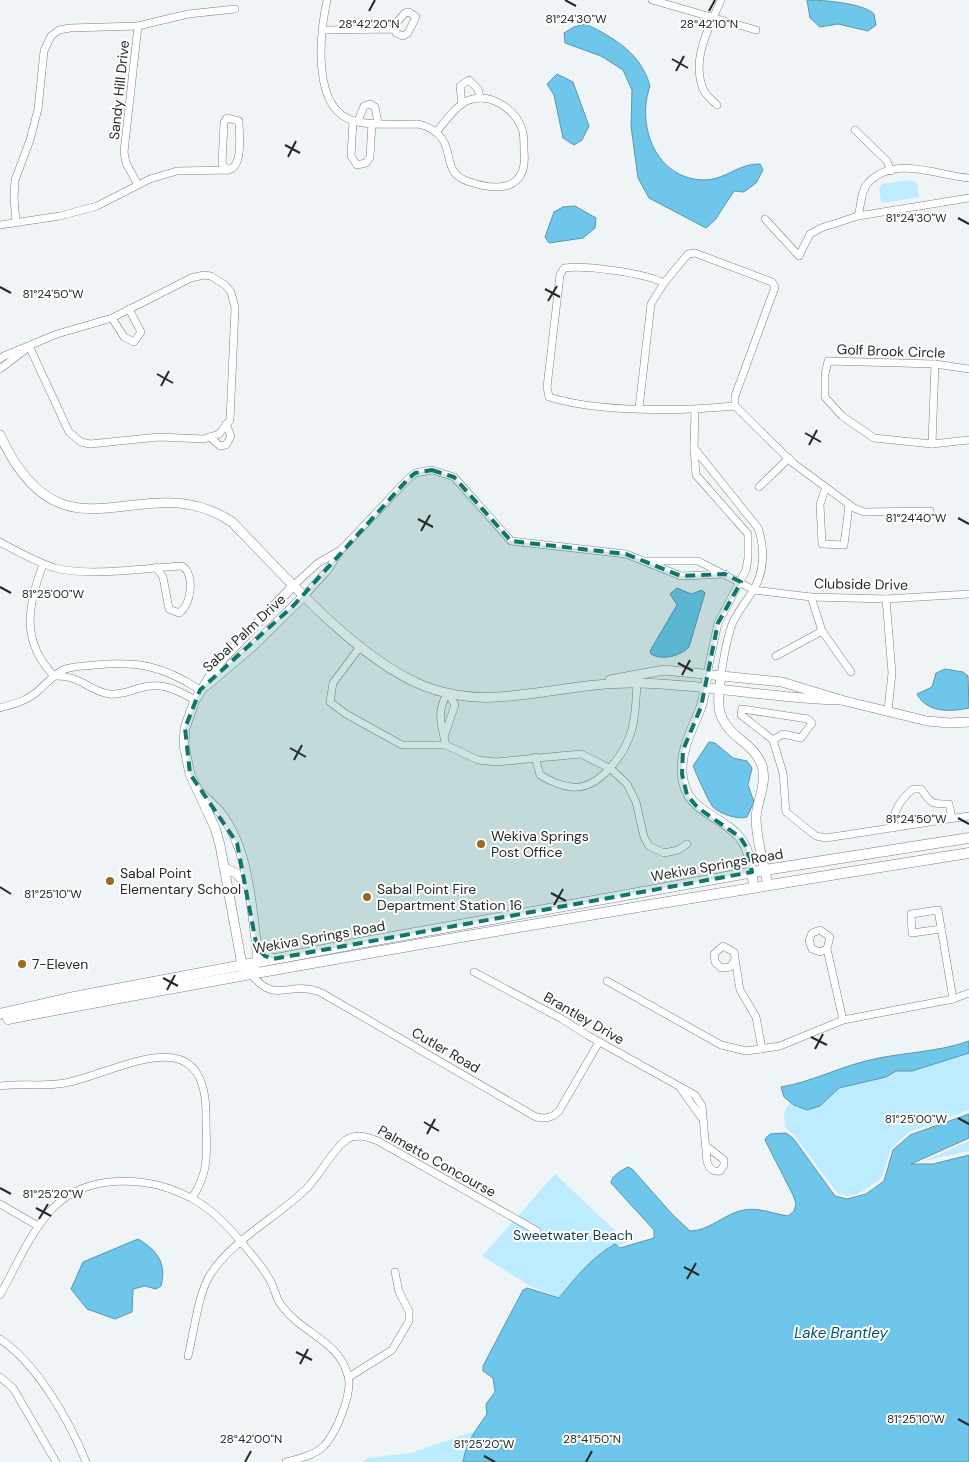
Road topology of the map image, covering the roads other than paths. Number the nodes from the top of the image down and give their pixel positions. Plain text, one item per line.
1 (327, 0) edge
2 (652, 0) edge
3 (721, 0) edge
4 (235, 9) dead end
5 (713, 19) junction
6 (138, 26) junction
7 (395, 29) dead end
8 (324, 30) junction
9 (756, 30) dead end
10 (480, 98) junction
11 (462, 104) junction
12 (718, 105) dead end
13 (355, 121) junction
14 (375, 123) junction
15 (855, 130) dead end
16 (436, 132) junction
17 (228, 170) junction
18 (891, 171) junction
19 (969, 178) edge
20 (138, 184) junction
21 (969, 198) edge
22 (858, 216) junction
23 (765, 219) dead end
24 (16, 222) junction
25 (0, 224) edge
26 (664, 283) junction
27 (129, 309) junction
28 (112, 318) junction
29 (29, 346) junction
30 (0, 359) edge
31 (935, 364) junction
32 (0, 369) edge
33 (969, 369) edge
34 (735, 406) junction
35 (640, 408) junction
36 (695, 410) junction
37 (226, 424) junction
38 (0, 435) edge
39 (210, 437) junction
40 (969, 440) edge
41 (932, 444) junction
42 (694, 448) junction
43 (789, 458) junction
44 (826, 487) junction
45 (759, 488) dead end
46 (849, 505) junction
47 (930, 511) dead end
48 (0, 542) edge
49 (341, 550) junction
50 (644, 561) junction
51 (43, 564) junction
52 (156, 567) junction
53 (725, 574) junction
54 (740, 582) junction
55 (294, 585) junction
56 (754, 590) junction
57 (969, 594) edge
58 (305, 595) junction
59 (811, 597) junction
60 (886, 599) junction
61 (822, 631) junction
62 (360, 647) junction
63 (776, 656) dead end
64 (851, 672) dead end
65 (707, 674) junction
66 (722, 675) junction
67 (54, 676) junction
68 (637, 683) junction
69 (595, 684) junction
70 (705, 688) junction
71 (200, 690) junction
72 (719, 690) junction
73 (448, 693) junction
74 (195, 700) junction
75 (841, 700) junction
76 (0, 708) edge
77 (888, 710) junction
78 (969, 722) edge
79 (444, 737) junction
80 (773, 740) junction
81 (446, 745) junction
82 (535, 757) junction
83 (611, 769) junction
84 (198, 790) junction
85 (969, 816) edge
86 (952, 818) junction
87 (893, 828) junction
88 (969, 838) edge
89 (687, 844) dead end
90 (969, 852) edge
91 (224, 868) junction
92 (765, 870) junction
93 (752, 872) junction
94 (768, 884) junction
95 (248, 887) junction
96 (754, 887) junction
97 (449, 928) junction
98 (941, 929) junction
99 (452, 940) junction
100 (365, 942) junction
101 (257, 948) junction
102 (828, 949) dead end
103 (367, 955) junction
104 (273, 959) junction
105 (735, 960) dead end
106 (257, 962) junction
107 (242, 965) junction
108 (474, 972) dead end
109 (250, 973) junction
110 (607, 981) dead end
111 (969, 993) edge
112 (953, 999) junction
113 (0, 1014) edge
114 (0, 1020) edge
115 (843, 1020) junction
116 (599, 1042) junction
117 (762, 1049) junction
118 (0, 1086) edge
119 (706, 1146) dead end
120 (192, 1198) junction
121 (0, 1204) edge
122 (38, 1226) junction
123 (537, 1231) dead end
124 (242, 1242) junction
125 (395, 1272) dead end
126 (0, 1296) edge
127 (0, 1339) edge
128 (188, 1356) dead end
129 (0, 1377) edge
130 (349, 1377) junction
131 (56, 1462) edge
132 (86, 1462) edge
133 (286, 1462) edge

1 - 8 street
2 - 5 street
3 - 5 street
4 - 6 street
5 - 9 street
5 - 12 street
6 - 20 street, Sandy Hill Drive
6 - 24 street
7 - 8 street
8 - 13 street
10 - 11 street
10 - 11 street
10 - 16 street
11 - 16 street
13 - 14 street
13 - 14 street
13 - 14 street
14 - 16 street
15 - 18 street
17 - 17 street
17 - 20 street
18 - 19 street
18 - 22 street
20 - 24 street
21 - 22 street
22 - 23 street
24 - 25 street
26 - 34 street
26 - 35 street
26 - 35 street
27 - 28 street
27 - 28 street
27 - 37 street
28 - 29 street
29 - 30 street
29 - 32 street
29 - 39 street
31 - 33 street, Golf Brook Circle
31 - 41 street
31 - 41 street, Golf Brook Circle
34 - 36 street
34 - 43 street
35 - 36 street
36 - 42 street
37 - 39 street
37 - 39 street
38 - 55 street, Sabal Palm Drive
40 - 41 street, Golf Brook Circle
42 - 54 street
42 - 56 street
43 - 44 street
43 - 45 street
44 - 46 street
44 - 46 street
46 - 47 street
48 - 51 street
49 - 50 street
49 - 55 street
49 - 58 street
50 - 53 street
50 - 53 street
51 - 52 street
51 - 67 street
52 - 52 street
53 - 54 street
54 - 56 street
54 - 65 street
55 - 58 street, Sabal Palm Drive
55 - 71 street, Sabal Palm Drive
56 - 59 street, Clubside Drive
56 - 66 street
57 - 60 street, Clubside Drive
58 - 62 street, Sabal Palm Drive
58 - 71 street, Sabal Palm Drive
59 - 60 street, Clubside Drive
59 - 61 street
60 - 77 street
61 - 63 street
61 - 64 street
62 - 73 street, Sabal Palm Drive
62 - 81 street
65 - 66 street, Sabal Palm Drive
65 - 69 street, Sabal Palm Drive
65 - 70 street
66 - 72 street
66 - 75 street, Sabal Palm Drive
67 - 71 street
67 - 74 street
67 - 76 street
68 - 69 street, Sabal Palm Drive
68 - 70 street, Sabal Palm Drive
68 - 83 street
69 - 73 street, Sabal Palm Drive
70 - 72 street, Sabal Palm Drive
70 - 93 street
71 - 74 street, Sabal Palm Drive
72 - 75 street, Sabal Palm Drive
72 - 92 street
73 - 79 street
73 - 79 street
74 - 84 street, Sabal Palm Drive
75 - 77 street
77 - 78 street
79 - 81 street
80 - 80 street
80 - 87 street
81 - 82 street
82 - 83 street
82 - 83 street
83 - 89 street
84 - 91 street, Sabal Palm Drive
84 - 95 street, Sabal Palm Drive
85 - 86 street
86 - 87 street
86 - 87 street
88 - 92 main road, Wekiva Springs Road
90 - 94 main road, Wekiva Springs Road
91 - 95 street
91 - 107 street, Sabal Palm Drive
92 - 93 main road, Wekiva Springs Road
92 - 94 street
93 - 96 street
93 - 97 main road, Wekiva Springs Road
94 - 96 main road, Wekiva Springs Road
95 - 101 street, Sabal Palm Drive
96 - 99 main road, Wekiva Springs Road
97 - 99 main road
97 - 100 main road, Wekiva Springs Road
98 - 98 street
98 - 112 street
99 - 103 main road, Wekiva Springs Road
100 - 103 main road
100 - 104 main road, Wekiva Springs Road
101 - 104 main road
101 - 106 street, Sabal Palm Drive
102 - 115 street
103 - 109 main road, Wekiva Springs Road
104 - 106 main road, Wekiva Springs Road
105 - 117 street
106 - 107 main road, Wekiva Springs Road
106 - 109 street
107 - 109 street
107 - 113 main road, Wekiva Springs Road
108 - 116 street, Brantley Drive
109 - 114 main road, Wekiva Springs Road
109 - 116 street, Cutler Road
110 - 117 street
111 - 112 street
112 - 115 street
115 - 117 street
116 - 119 street, Brantley Drive
118 - 120 street
120 - 122 street
120 - 124 street
121 - 122 street
122 - 126 street
123 - 124 street, Palmetto Concourse
124 - 128 street, Palmetto Concourse
124 - 130 street
125 - 130 street
127 - 132 street
129 - 131 street
130 - 133 street

